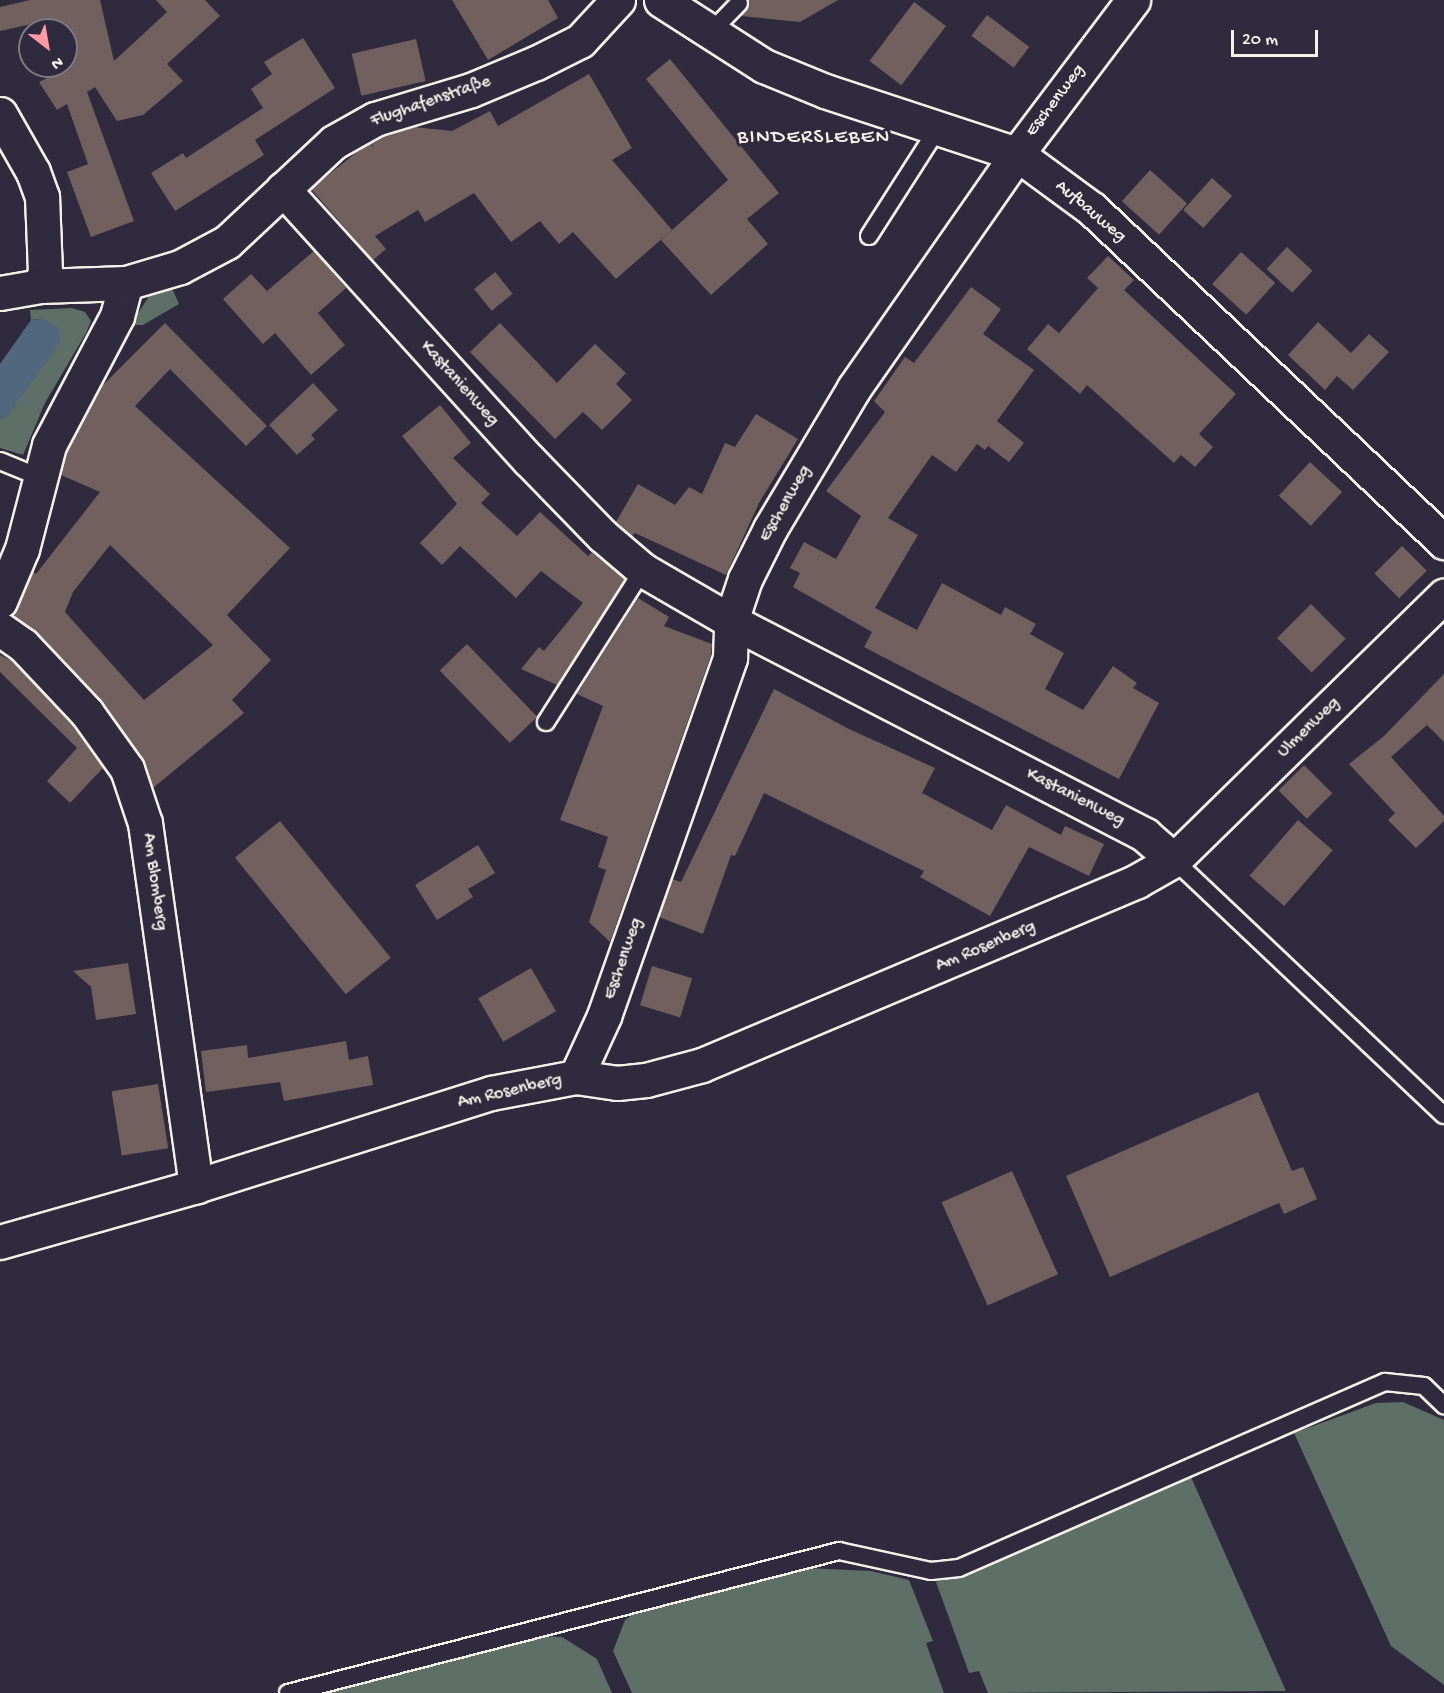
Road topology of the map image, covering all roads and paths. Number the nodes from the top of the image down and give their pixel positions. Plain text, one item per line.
1 (618, 0) edge
2 (661, 0) edge
3 (1133, 0) edge
4 (738, 3) dead end
5 (709, 34) junction
6 (0, 114) edge
7 (938, 128) junction
8 (1017, 154) junction
9 (283, 189) junction
10 (869, 236) dead end
11 (126, 283) junction
12 (40, 286) junction
13 (0, 293) edge
14 (0, 461) edge
15 (39, 477) junction
16 (1444, 542) edge
17 (643, 570) junction
18 (1444, 596) edge
19 (0, 601) edge
20 (731, 621) junction
21 (0, 629) edge
22 (546, 722) dead end
23 (1174, 860) junction
24 (576, 1077) junction
25 (1444, 1115) edge
26 (196, 1186) junction
27 (0, 1242) edge
28 (1444, 1405) edge
29 (288, 1693) edge

1 - 9 street, Flughafenstraße
2 - 5 street, Aufbauweg
3 - 8 street, Eschenweg
4 - 5 lane
5 - 7 street, Aufbauweg
6 - 12 street
7 - 8 street, Aufbauweg
7 - 10 lane
8 - 16 street, Aufbauweg
8 - 20 street, Eschenweg
9 - 11 street, Flughafenstraße
9 - 17 street, Kastanienweg
11 - 12 street, Flughafenstraße
11 - 15 street
12 - 13 street, Flughafenstraße
14 - 15 lane
15 - 19 street
17 - 20 street, Kastanienweg
17 - 22 lane
18 - 23 street, Ulmenweg
20 - 23 street, Kastanienweg
20 - 24 street, Eschenweg
21 - 26 street, Am Blomberg
23 - 24 street, Am Rosenberg
23 - 25 lane, Kastanienweg
24 - 26 street, Am Rosenberg
26 - 27 street, Am Rosenberg
28 - 29 lane

